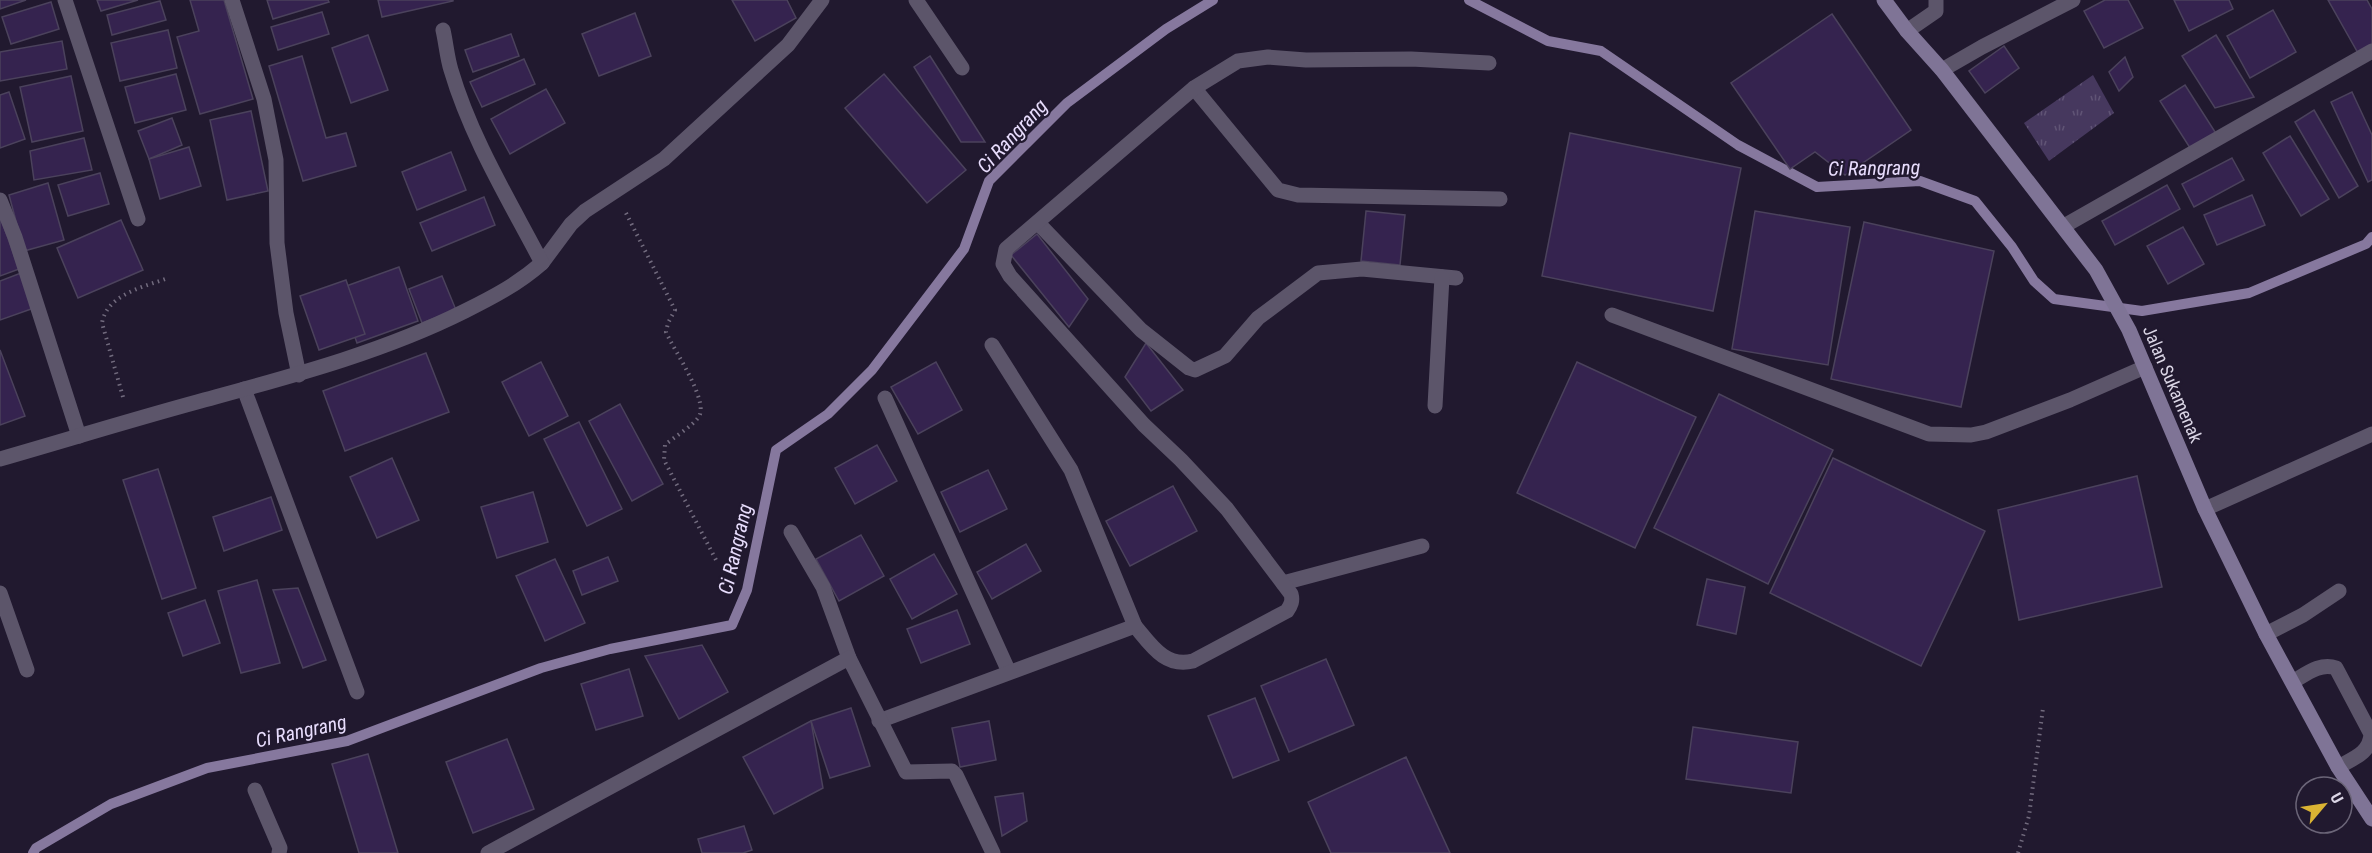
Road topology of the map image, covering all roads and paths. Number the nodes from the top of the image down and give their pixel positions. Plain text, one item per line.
1 (65, 0) edge
2 (232, 0) edge
3 (822, 0) edge
4 (916, 0) edge
5 (1884, 0) edge
6 (1936, 0) edge
7 (2073, 0) edge
8 (443, 30) dead end
9 (1907, 31) junction
10 (2372, 51) edge
11 (1489, 63) dead end
12 (962, 68) dead end
13 (1942, 70) junction
14 (1194, 88) junction
15 (614, 192) junction
16 (1500, 199) dead end
17 (0, 200) edge
18 (138, 219) dead end
19 (1038, 223) junction
20 (2064, 226) junction
21 (542, 263) junction
22 (168, 278) dead end
23 (1612, 315) dead end
24 (992, 345) dead end
25 (2145, 367) junction
26 (299, 375) junction
27 (244, 389) junction
28 (885, 398) dead end
29 (1435, 406) dead end
30 (131, 420) junction
31 (2372, 434) edge
32 (79, 436) junction
33 (0, 459) edge
34 (2205, 509) junction
35 (791, 532) dead end
36 (1422, 546) dead end
37 (716, 560) dead end
38 (1283, 583) junction
39 (2339, 591) dead end
40 (0, 593) edge
41 (1135, 626) junction
42 (2266, 634) junction
43 (849, 658) junction
44 (27, 670) dead end
45 (1009, 672) junction
46 (2294, 681) junction
47 (357, 692) dead end
48 (2043, 708) dead end
49 (879, 721) junction
50 (2338, 767) junction
51 (255, 790) dead end
52 (2372, 819) edge
53 (518, 846) edge
54 (279, 853) edge
55 (488, 853) edge
56 (993, 853) edge
57 (2018, 853) edge

1 - 18 street
2 - 26 street
3 - 15 street
4 - 12 street
5 - 9 main road, Jalan Sukamenak
6 - 9 street
7 - 13 street
8 - 21 street
9 - 13 main road, Jalan Sukamenak
10 - 20 street
11 - 14 street
13 - 20 main road, Jalan Sukamenak
14 - 16 street
14 - 19 street
15 - 21 street
15 - 37 path
17 - 32 street
19 - 29 street
19 - 38 street
20 - 25 main road, Jalan Sukamenak
21 - 26 street
22 - 30 path
23 - 25 street
24 - 41 street
25 - 34 main road, Jalan Sukamenak
26 - 27 street
27 - 30 street
27 - 47 street
28 - 45 street
30 - 32 street
31 - 34 street
32 - 33 street
34 - 42 main road, Jalan Sukamenak
35 - 43 street
36 - 38 street
38 - 41 street
39 - 42 street
40 - 44 street
41 - 45 street
42 - 46 main road, Jalan Sukamenak
43 - 49 street
43 - 53 street
45 - 49 street
46 - 50 main road, Jalan Sukamenak
46 - 50 street
48 - 57 path
49 - 56 street
50 - 52 main road, Jalan Sukamenak
51 - 54 street
53 - 55 street

